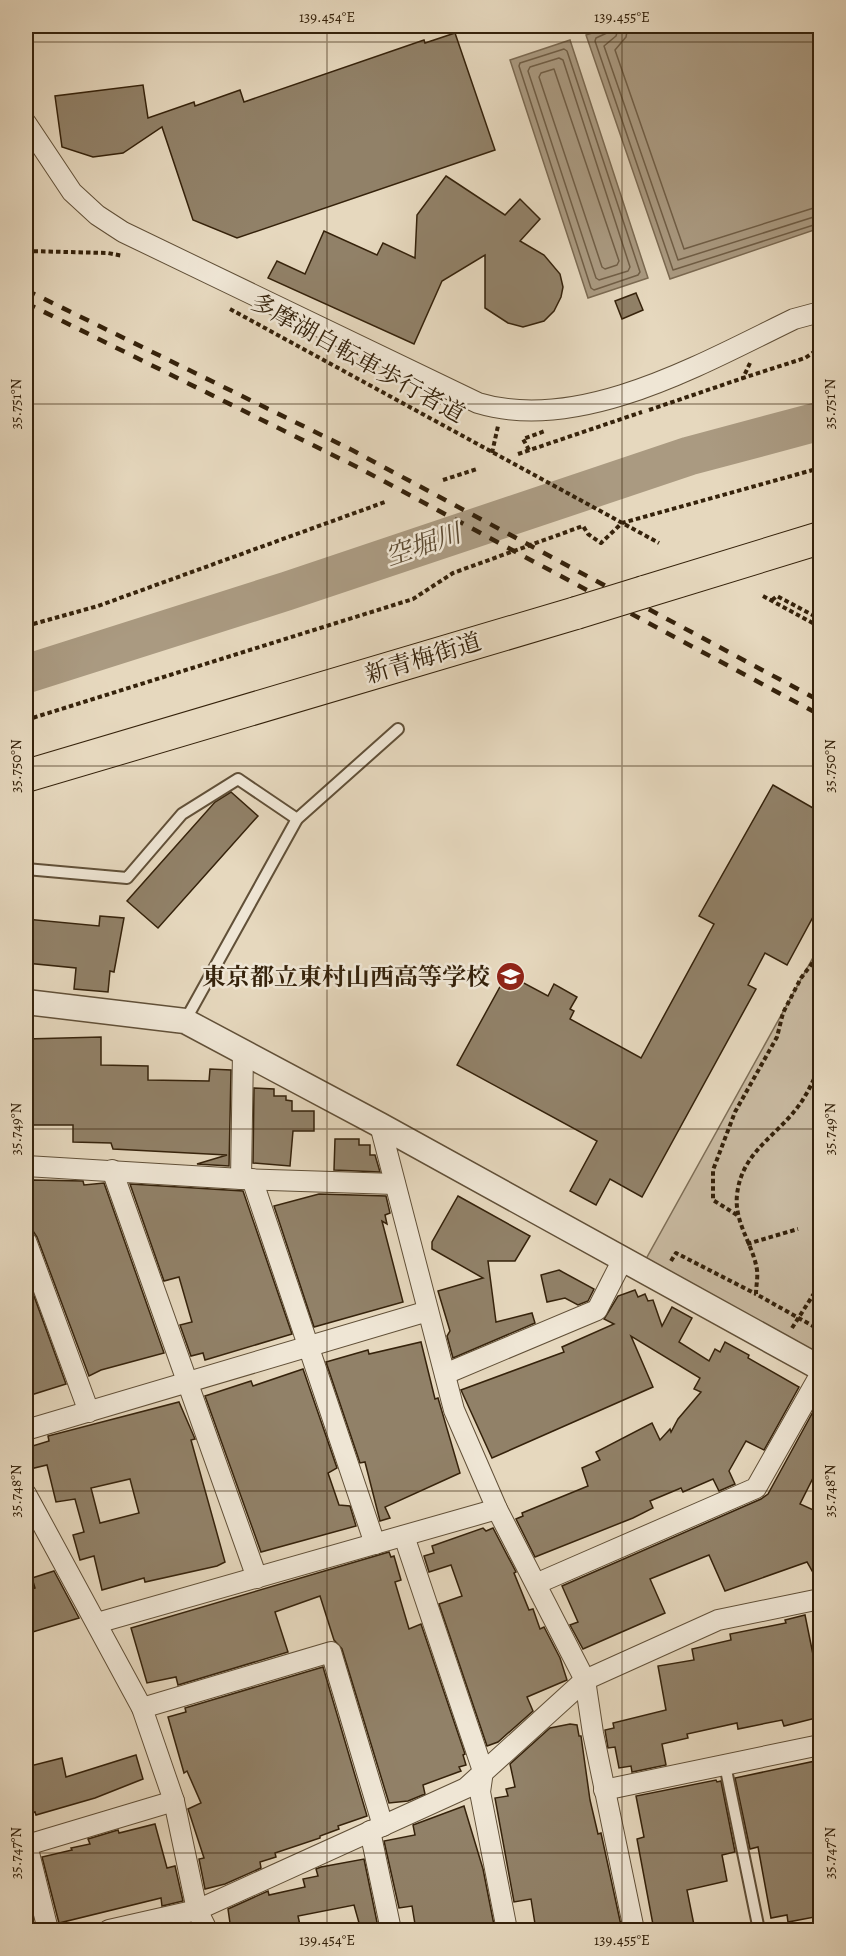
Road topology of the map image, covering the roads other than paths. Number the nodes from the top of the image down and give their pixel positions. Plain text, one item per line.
1 (26, 123) edge
2 (820, 312) edge
3 (820, 538) edge
4 (398, 729) dead end
5 (26, 776) edge
6 (297, 819) junction
7 (26, 869) edge
8 (26, 1002) edge
9 (185, 1021) junction
10 (243, 1052) junction
11 (380, 1125) junction
12 (26, 1166) edge
13 (112, 1170) junction
14 (246, 1179) junction
15 (395, 1184) junction
16 (26, 1241) edge
17 (623, 1259) junction
18 (428, 1311) junction
19 (310, 1346) junction
20 (820, 1368) edge
21 (445, 1374) junction
22 (820, 1375) edge
23 (188, 1382) junction
24 (89, 1412) junction
25 (26, 1430) edge
26 (26, 1494) edge
27 (497, 1509) junction
28 (404, 1536) junction
29 (375, 1544) junction
30 (257, 1578) junction
31 (538, 1583) junction
32 (820, 1601) edge
33 (97, 1623) junction
34 (585, 1680) junction
35 (142, 1708) junction
36 (820, 1745) edge
37 (725, 1765) junction
38 (483, 1772) junction
39 (604, 1790) junction
40 (174, 1801) junction
41 (376, 1828) junction
42 (197, 1910) junction
43 (48, 1930) edge
44 (110, 1930) edge
45 (207, 1930) edge
46 (391, 1930) edge
47 (507, 1930) edge
48 (634, 1930) edge
49 (759, 1930) edge

1 - 2 street
3 - 5 main road, 新青梅街道, bridge
4 - 6 lane
6 - 7 lane
6 - 9 lane
8 - 9 street
9 - 10 street
10 - 11 street
10 - 14 street
11 - 15 street
11 - 17 street
12 - 13 street
13 - 14 street
13 - 23 street
14 - 15 street
14 - 19 street
15 - 18 street
16 - 24 street
17 - 20 street
17 - 21 street
18 - 19 street
18 - 21 street
19 - 23 street
19 - 29 street
21 - 27 street
22 - 31 street
23 - 24 street
23 - 30 street
24 - 25 street
26 - 33 street
27 - 28 street
27 - 31 street
28 - 29 street
28 - 38 street
29 - 30 street
30 - 33 street
31 - 34 street
32 - 34 street
33 - 35 street
34 - 38 street
34 - 39 street
35 - 40 street
35 - 41 street
36 - 37 street
37 - 39 street
37 - 49 lane
38 - 41 street
38 - 47 street
39 - 48 street
40 - 42 street
40 - 43 street
41 - 42 street
41 - 46 street
42 - 44 street
42 - 45 street

